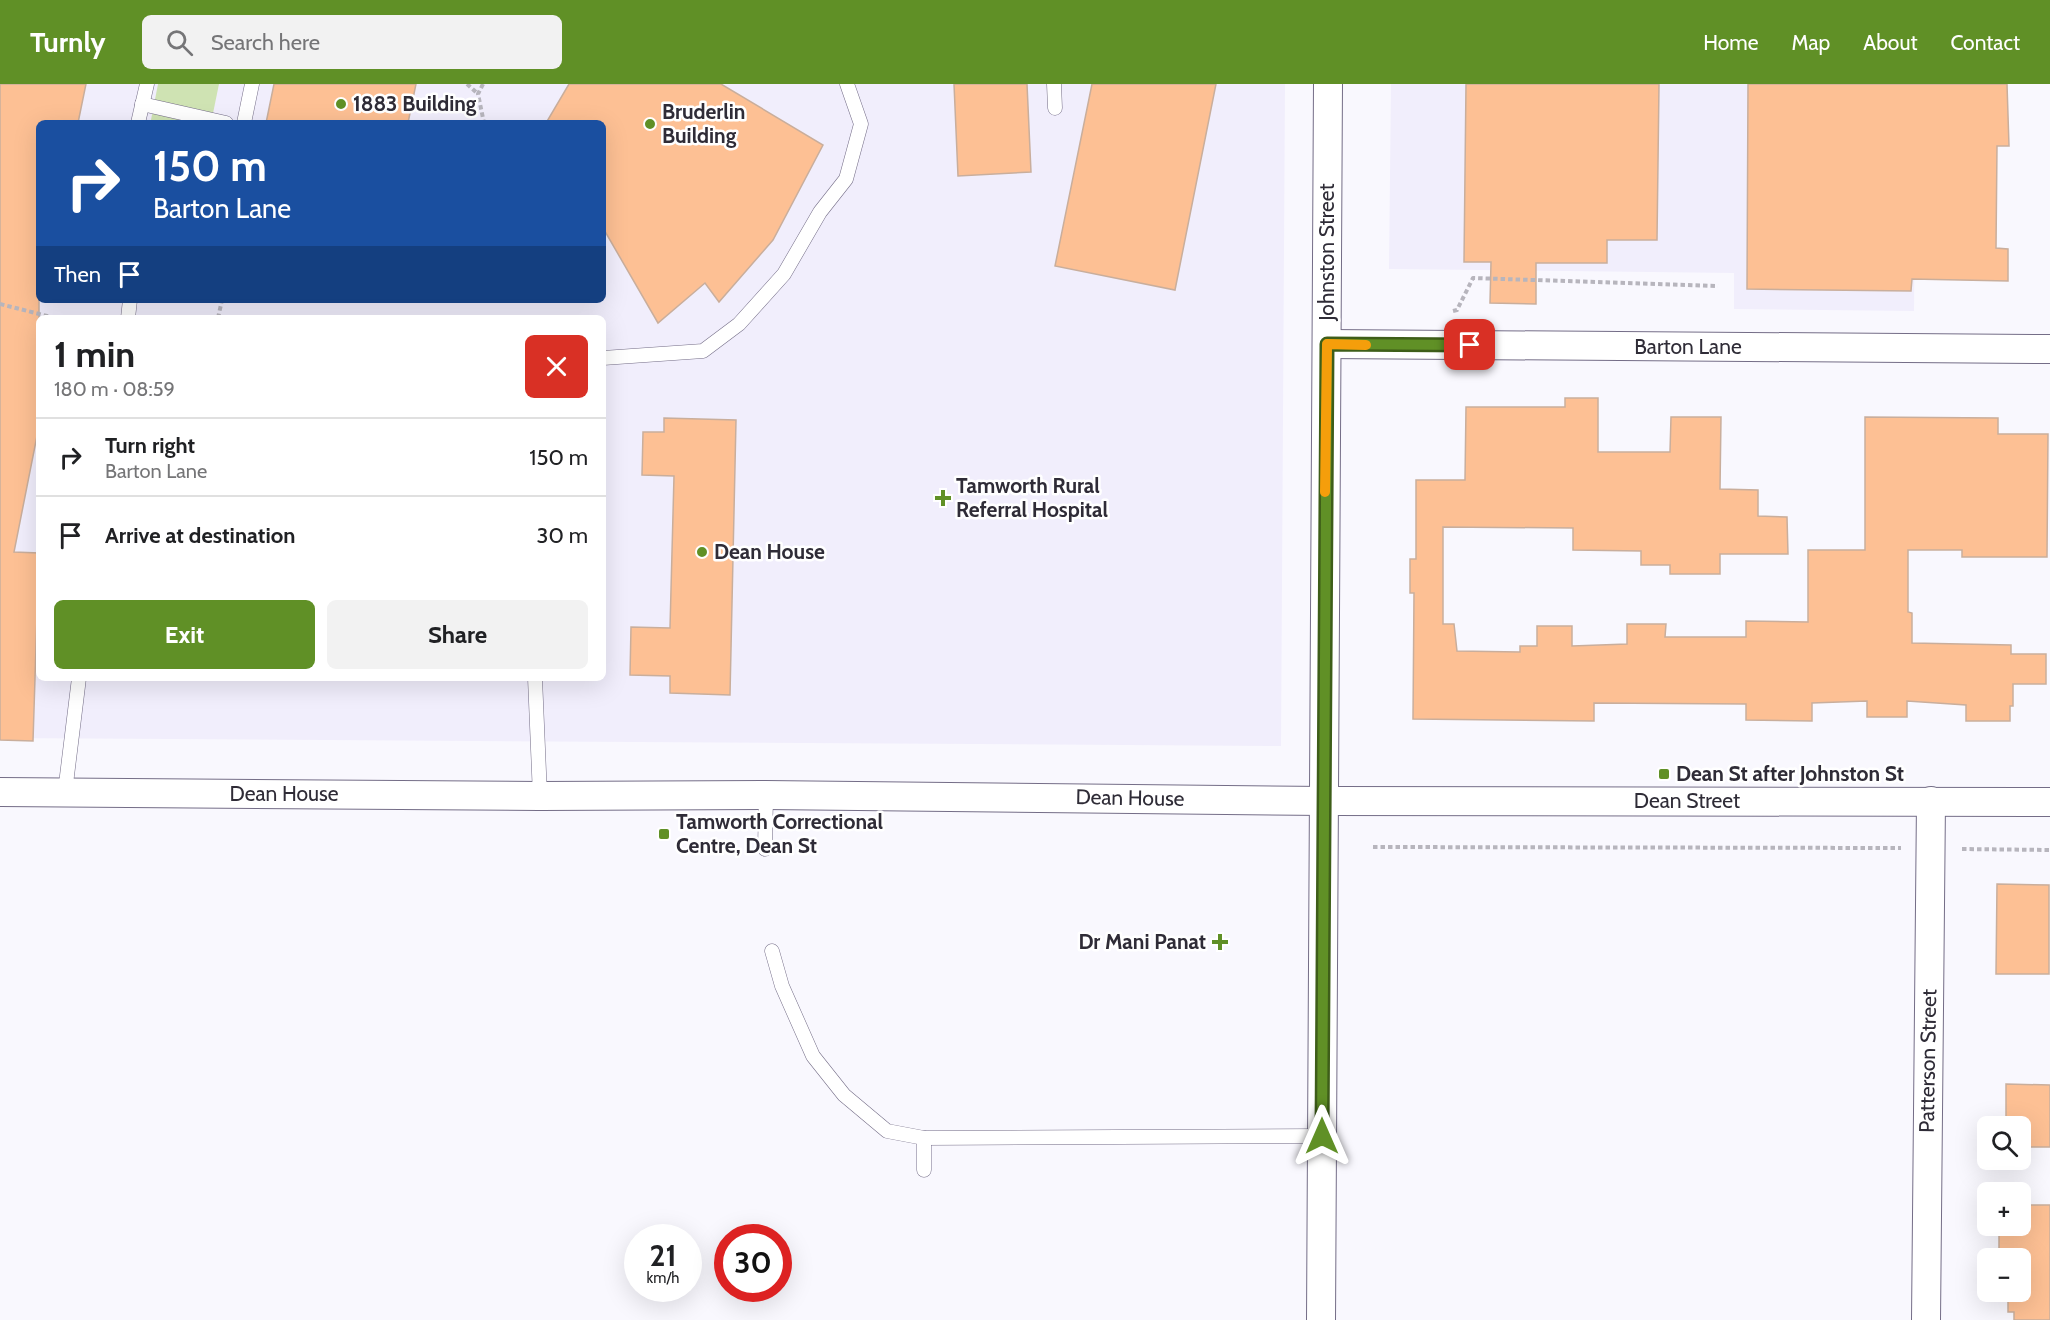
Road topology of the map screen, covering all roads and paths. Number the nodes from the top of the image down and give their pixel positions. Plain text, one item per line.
1 (147, 84) edge
2 (252, 84) edge
3 (467, 84) edge
4 (483, 84) edge
5 (847, 84) edge
6 (1054, 84) edge
7 (1328, 84) edge
8 (478, 94) junction
9 (142, 104) junction
10 (1055, 108) dead end
11 (139, 120) edge
12 (213, 120) edge
13 (245, 120) edge
14 (483, 120) edge
15 (1718, 286) dead end
16 (0, 304) edge
17 (1445, 312) dead end
18 (43, 315) edge
19 (1327, 344) junction
20 (2050, 350) edge
21 (606, 358) edge
22 (79, 681) edge
23 (535, 681) edge
24 (0, 792) edge
25 (65, 792) junction
26 (766, 795) junction
27 (540, 796) junction
28 (1325, 801) junction
29 (1931, 801) junction
30 (2050, 802) edge
31 (1373, 847) dead end
32 (1899, 848) dead end
33 (765, 849) dead end
34 (1956, 849) dead end
35 (2050, 850) edge
36 (772, 951) dead end
37 (1322, 1136) junction
38 (924, 1138) junction
39 (924, 1170) dead end
40 (1321, 1320) edge
41 (1926, 1320) edge

1 - 9 lane
2 - 13 lane
3 - 8 path
4 - 8 path
5 - 21 lane
6 - 10 lane
7 - 19 street, Johnston Street
8 - 14 path
9 - 11 lane
9 - 12 lane
15 - 17 path
16 - 18 path
19 - 20 street, Barton Lane
19 - 28 street, Johnston Street
22 - 25 lane
23 - 27 lane
24 - 25 street, Dean House
25 - 27 street, Dean House
26 - 27 street, Dean House
26 - 28 street, Dean House
26 - 33 lane
28 - 29 street, Dean Street
28 - 37 street, Johnston Street
29 - 30 street, Dean Street
29 - 41 street, Patterson Street
31 - 32 path
34 - 35 path
36 - 38 lane
37 - 38 lane
37 - 40 street, Johnston Street
38 - 39 lane

